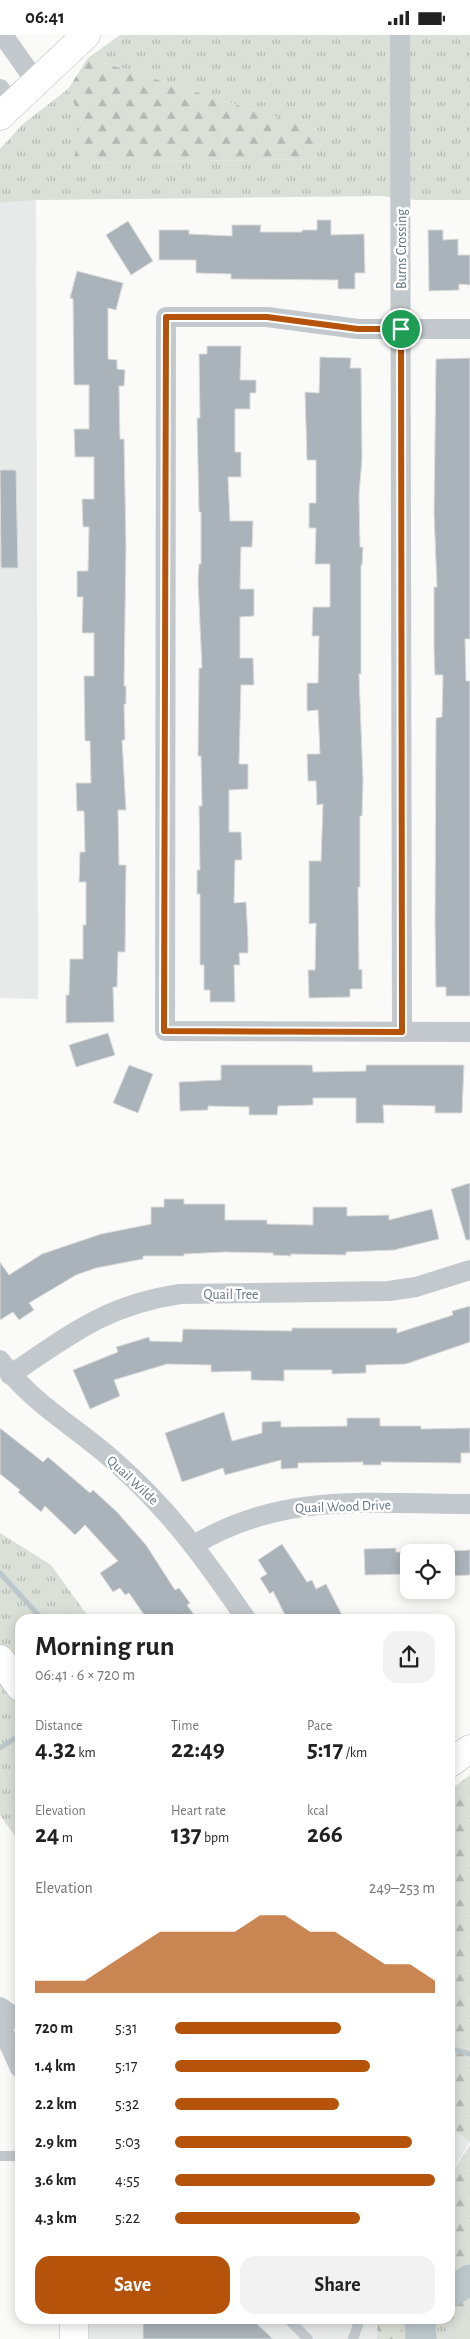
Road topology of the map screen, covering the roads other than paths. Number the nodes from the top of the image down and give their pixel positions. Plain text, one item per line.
1 (4, 35) edge
2 (86, 35) edge
3 (400, 35) edge
4 (36, 83) junction
5 (3, 104) edge
6 (401, 329) junction
7 (470, 329) edge
8 (402, 1032) junction
9 (470, 1032) edge
10 (470, 1270) edge
11 (5, 1368) edge
12 (470, 1504) edge
13 (194, 1545) junction
14 (242, 1614) edge
15 (0, 1659) edge
16 (15, 1680) edge
17 (470, 1749) edge
18 (455, 1760) edge
19 (0, 2007) edge
20 (15, 2018) edge
21 (0, 2024) edge
22 (15, 2057) edge
23 (0, 2155) edge
24 (15, 2156) edge
25 (74, 2324) edge
26 (293, 2324) edge
27 (358, 2324) edge
28 (74, 2339) edge
29 (308, 2339) edge
30 (353, 2339) edge

1 - 4 street
2 - 4 main road
3 - 6 street, Burns Crossing
4 - 5 main road
6 - 7 street
6 - 8 street, Burns Crossing
6 - 8 street
8 - 9 street
10 - 11 street, Quail Tree
11 - 13 street, Quail Wilde
12 - 13 street, Quail Wood Drive
13 - 14 street, Quail Wilde
15 - 16 main road
17 - 18 main road
19 - 20 street
21 - 22 street
23 - 24 lane
25 - 28 main road
26 - 29 lane
27 - 30 lane

